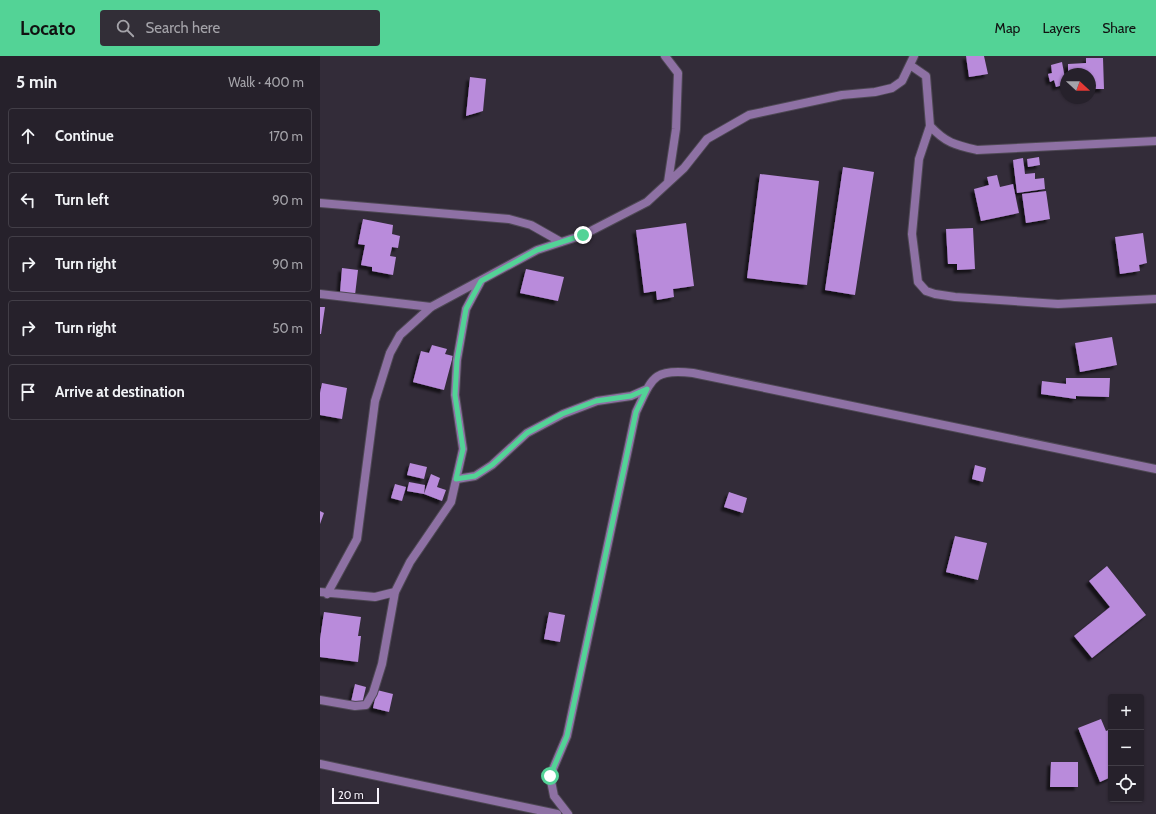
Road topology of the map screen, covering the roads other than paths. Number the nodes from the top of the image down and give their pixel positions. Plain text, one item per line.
1 (665, 56) edge
2 (914, 56) edge
3 (910, 65) junction
4 (930, 126) junction
5 (1156, 141) edge
6 (668, 182) junction
7 (320, 203) edge
8 (561, 242) junction
9 (481, 281) junction
10 (320, 294) edge
11 (1156, 299) edge
12 (431, 307) junction
13 (647, 389) junction
14 (1156, 469) edge
15 (456, 479) junction
16 (395, 592) junction
17 (323, 593) edge
18 (320, 700) edge
19 (320, 764) edge
20 (557, 814) edge
21 (568, 814) edge

1 - 6 street
2 - 3 street
3 - 4 street
3 - 6 street
4 - 5 street
4 - 11 street
6 - 8 street
7 - 8 street
8 - 9 street
9 - 12 street
9 - 15 street
10 - 12 street
12 - 17 street
13 - 14 street
13 - 15 street
13 - 21 street
15 - 16 street
16 - 17 street
16 - 18 street
19 - 20 street

